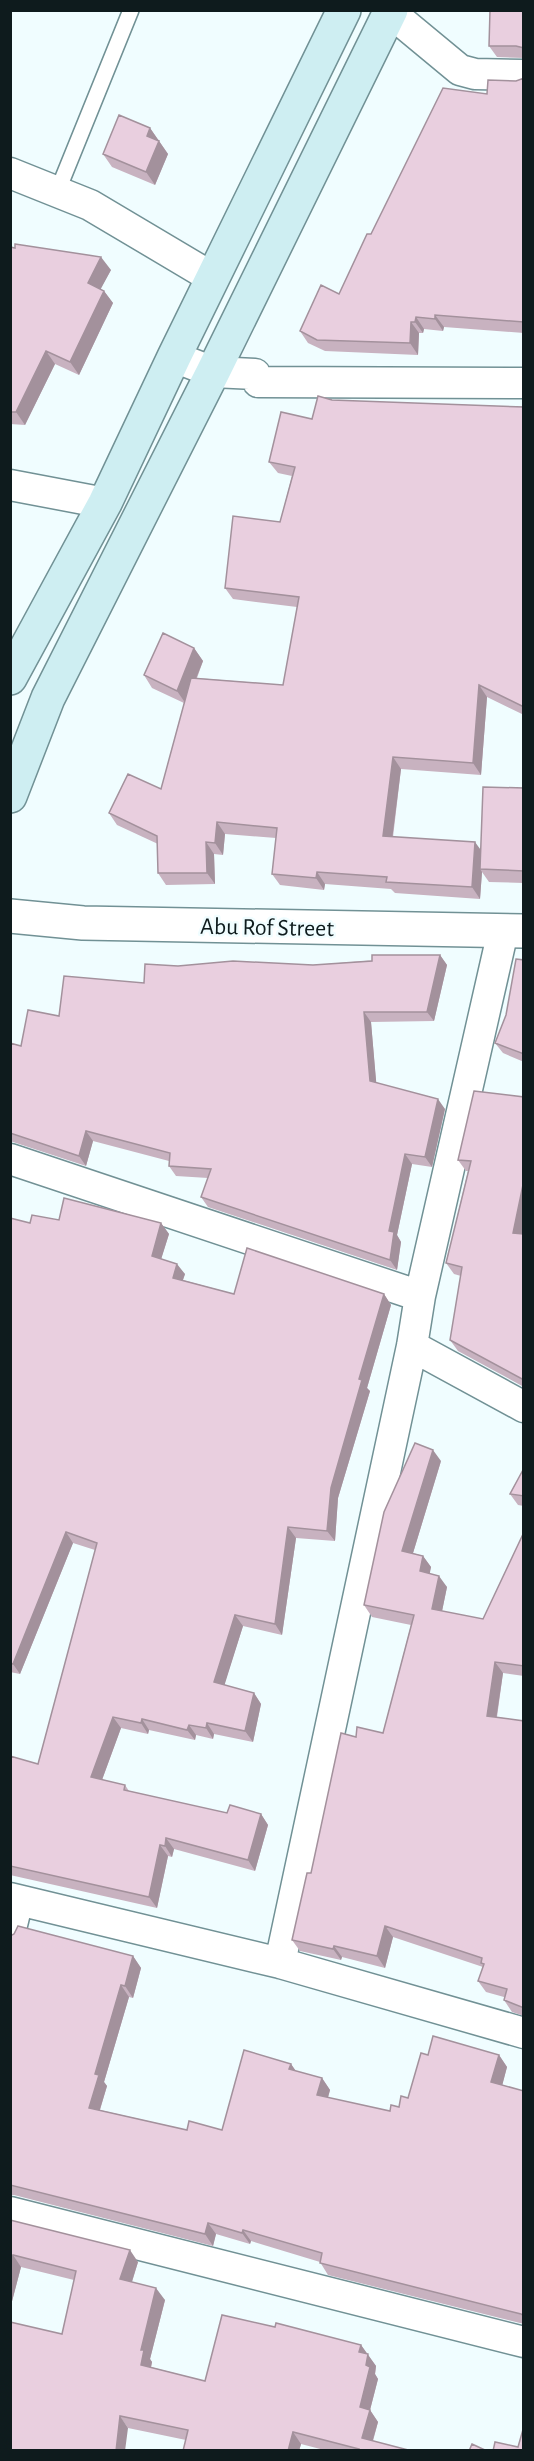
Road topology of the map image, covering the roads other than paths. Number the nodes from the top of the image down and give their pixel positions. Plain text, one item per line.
1 (130, 10) edge
2 (344, 10) edge
3 (391, 11) edge
4 (524, 75) edge
5 (10, 173) edge
6 (58, 190) junction
7 (213, 278) junction
8 (174, 357) junction
9 (213, 372) junction
10 (524, 383) edge
11 (10, 485) edge
12 (105, 503) junction
13 (10, 678) edge
14 (10, 796) edge
15 (10, 916) edge
16 (513, 931) edge
17 (10, 1159) edge
18 (420, 1296) junction
19 (412, 1346) junction
20 (524, 1407) edge
21 (14, 1899) edge
22 (10, 1933) edge
23 (280, 1963) junction
24 (524, 2032) edge
25 (10, 2212) edge
26 (524, 2342) edge

1 - 6 lane
2 - 7 main road
3 - 4 street
3 - 9 main road
5 - 6 street
6 - 7 street
7 - 8 main road
8 - 9 street
8 - 12 main road
9 - 10 street
9 - 14 main road
11 - 12 street
12 - 13 main road
15 - 16 street, Abu Rof Street
16 - 18 street
17 - 18 street
18 - 19 street
19 - 20 street
19 - 23 street
21 - 22 street
21 - 23 street
23 - 24 street
25 - 26 street

